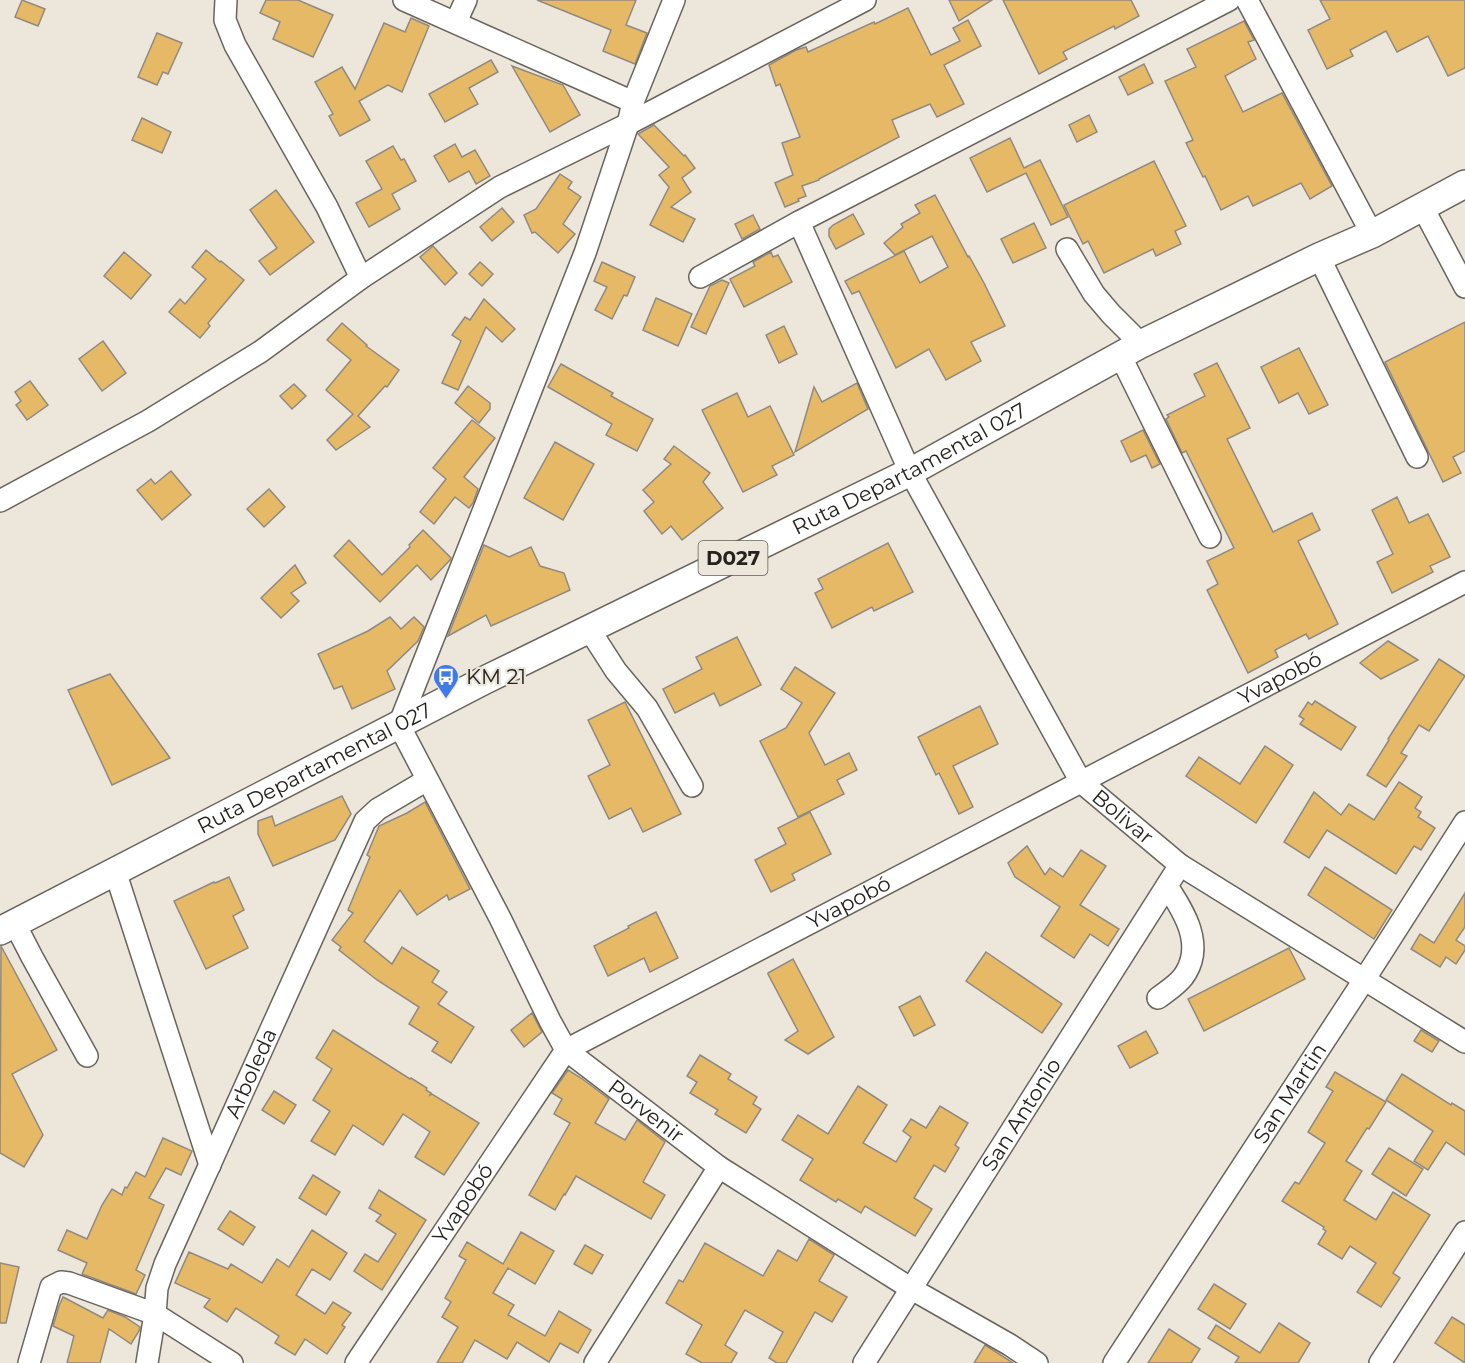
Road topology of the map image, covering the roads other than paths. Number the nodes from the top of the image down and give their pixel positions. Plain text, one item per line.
1 (226, 0) edge
2 (404, 0) edge
3 (466, 0) edge
4 (674, 0) edge
5 (865, 0) edge
6 (1228, 0) edge
7 (1247, 0) edge
8 (456, 22) junction
9 (633, 102) junction
10 (628, 124) junction
11 (1465, 184) edge
12 (1423, 208) junction
13 (799, 222) junction
14 (1372, 234) junction
15 (1067, 249) dead end
16 (1319, 257) junction
17 (700, 277) dead end
18 (361, 278) junction
19 (1465, 287) edge
20 (1131, 350) junction
21 (1417, 457) dead end
22 (909, 472) junction
23 (0, 501) edge
24 (1210, 537) dead end
25 (1465, 582) edge
26 (589, 629) junction
27 (399, 725) junction
28 (427, 780) junction
29 (1081, 782) junction
30 (692, 786) dead end
31 (1465, 822) edge
32 (1180, 865) junction
33 (116, 871) junction
34 (1167, 886) junction
35 (7, 927) edge
36 (1364, 980) junction
37 (1158, 998) dead end
38 (1465, 1042) edge
39 (566, 1050) junction
40 (87, 1056) dead end
41 (210, 1165) junction
42 (719, 1167) junction
43 (1465, 1232) edge
44 (910, 1288) junction
45 (155, 1314) junction
46 (29, 1363) edge
47 (147, 1363) edge
48 (232, 1363) edge
49 (356, 1363) edge
50 (595, 1363) edge
51 (864, 1363) edge
52 (1037, 1363) edge
53 (1114, 1363) edge
54 (1380, 1363) edge

1 - 18 street
2 - 8 street
3 - 8 street
4 - 9 street
5 - 10 street
6 - 13 street
7 - 14 street
8 - 9 street
9 - 10 street
10 - 18 street
10 - 27 street
11 - 12 main road, Ruta Departamental 027 / D027
12 - 14 main road, Ruta Departamental 027 / D027
12 - 19 street
13 - 17 street
13 - 22 street, Bolivar
14 - 16 main road, Ruta Departamental 027 / D027
15 - 20 street
16 - 20 main road, Ruta Departamental 027 / D027
16 - 21 street
18 - 23 street
20 - 22 main road, Ruta Departamental 027 / D027
20 - 24 street
22 - 26 main road, Ruta Departamental 027 / D027
22 - 29 street, Bolivar
25 - 29 street, Yvapobó
26 - 27 main road, Ruta Departamental 027 / D027
26 - 30 street
27 - 28 street, Porvenir
27 - 33 main road, Ruta Departamental 027 / D027
28 - 39 street, Porvenir
28 - 41 street, Arboleda
29 - 32 street, Bolivar
29 - 39 street, Yvapobó
31 - 36 street, San Martin
32 - 34 street, San Antonio
32 - 36 street, Bolivar
33 - 35 main road, Ruta Departamental 027 / D027
33 - 41 street
34 - 37 street
34 - 44 street, San Antonio
35 - 40 street
36 - 38 street, Bolivar
36 - 53 street, San Martin
39 - 42 street, Porvenir
39 - 49 street, Yvapobó
41 - 45 street, Arboleda
42 - 44 street, Porvenir
42 - 50 street
43 - 54 street
44 - 51 street, San Antonio
44 - 52 street, Porvenir
45 - 46 street
45 - 47 street, Arboleda
45 - 48 street

